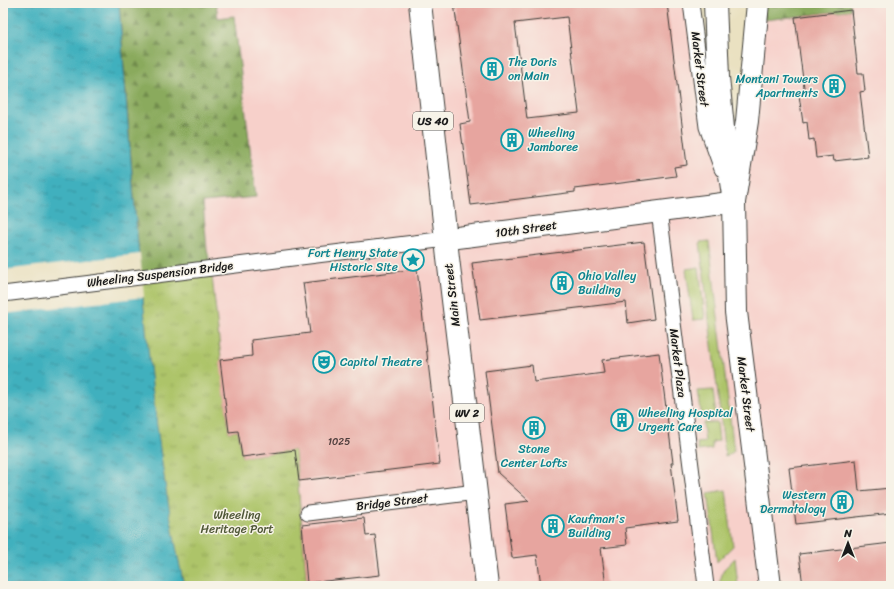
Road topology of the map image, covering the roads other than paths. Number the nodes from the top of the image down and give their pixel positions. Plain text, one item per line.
1 (420, 3) edge
2 (692, 3) edge
3 (715, 3) edge
4 (758, 3) edge
5 (734, 202) junction
6 (659, 211) junction
7 (446, 239) junction
8 (317, 255) joint
9 (3, 294) edge
10 (476, 492) junction
11 (308, 513) dead end
12 (487, 586) edge
13 (706, 586) edge
14 (770, 586) edge

1 - 7 main road, Main Street / US 40
2 - 5 street, Market Street
3 - 5 main road
4 - 5 main road, Market Street
5 - 6 main road, 10th Street
5 - 14 main road, Market Street
6 - 7 main road, 10th Street
6 - 13 street, Market Plaza
7 - 8 street, 10th Street
7 - 10 main road, Main Street / WV 2
8 - 9 street, Wheeling Suspension Bridge
10 - 11 street, Bridge Street
10 - 12 main road, Main Street / WV 2

